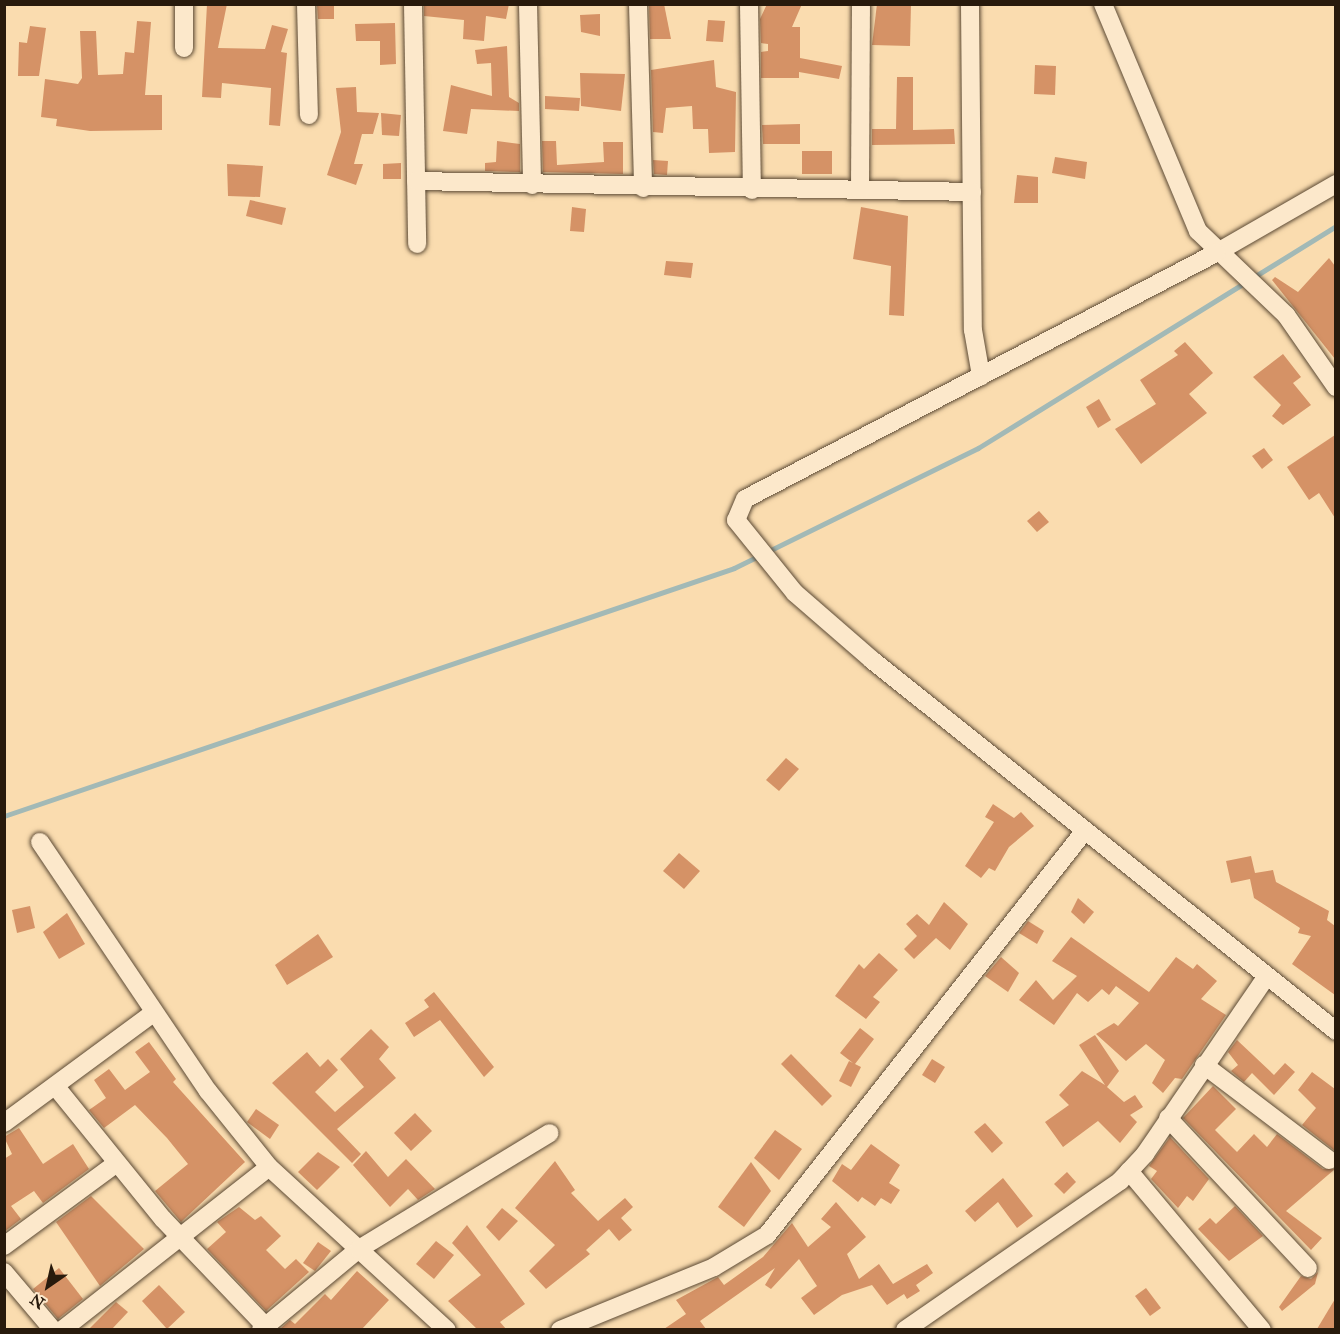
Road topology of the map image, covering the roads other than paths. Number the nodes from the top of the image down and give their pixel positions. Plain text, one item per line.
1 (184, 4) edge
2 (306, 4) edge
3 (413, 4) edge
4 (528, 4) edge
5 (638, 4) edge
6 (749, 4) edge
7 (861, 4) edge
8 (970, 4) edge
9 (1103, 4) edge
10 (184, 48) dead end
11 (309, 115) dead end
12 (416, 181) junction
13 (1335, 184) edge
14 (532, 185) junction
15 (643, 188) junction
16 (752, 190) junction
17 (860, 190) junction
18 (972, 192) junction
19 (417, 244) dead end
20 (1216, 253) junction
21 (981, 376) junction
22 (1335, 387) edge
23 (1083, 833) junction
24 (40, 842) dead end
25 (1266, 977) junction
26 (153, 1013) junction
27 (1335, 1031) edge
28 (1204, 1065) junction
29 (56, 1087) junction
30 (1168, 1118) junction
31 (4, 1123) edge
32 (550, 1133) dead end
33 (1329, 1160) dead end
34 (117, 1163) junction
35 (270, 1167) junction
36 (1129, 1171) junction
37 (177, 1235) junction
38 (4, 1246) edge
39 (359, 1249) junction
40 (1308, 1268) dead end
41 (4, 1272) edge
42 (265, 1328) edge
43 (53, 1329) edge
44 (62, 1329) edge
45 (447, 1329) edge
46 (560, 1329) edge
47 (905, 1329) edge
48 (1262, 1329) edge

1 - 10 street
2 - 11 street
3 - 12 street
4 - 14 street
5 - 15 street
6 - 16 street
7 - 17 street
8 - 18 street
9 - 20 street
12 - 14 street
12 - 19 street
13 - 20 street
14 - 15 street
15 - 16 street
16 - 17 street
17 - 18 street
18 - 21 street
20 - 21 street
20 - 22 street
21 - 23 street
23 - 25 street
23 - 46 street
24 - 26 street
25 - 27 street
25 - 28 street
26 - 29 street
26 - 35 street
28 - 30 street
28 - 33 street
29 - 31 street
29 - 34 street
30 - 36 street
30 - 40 street
32 - 39 street
34 - 37 street
34 - 38 street
35 - 37 street
35 - 39 street
36 - 47 street
36 - 48 street
37 - 42 street
37 - 44 street
39 - 42 street
39 - 45 street
41 - 43 street

